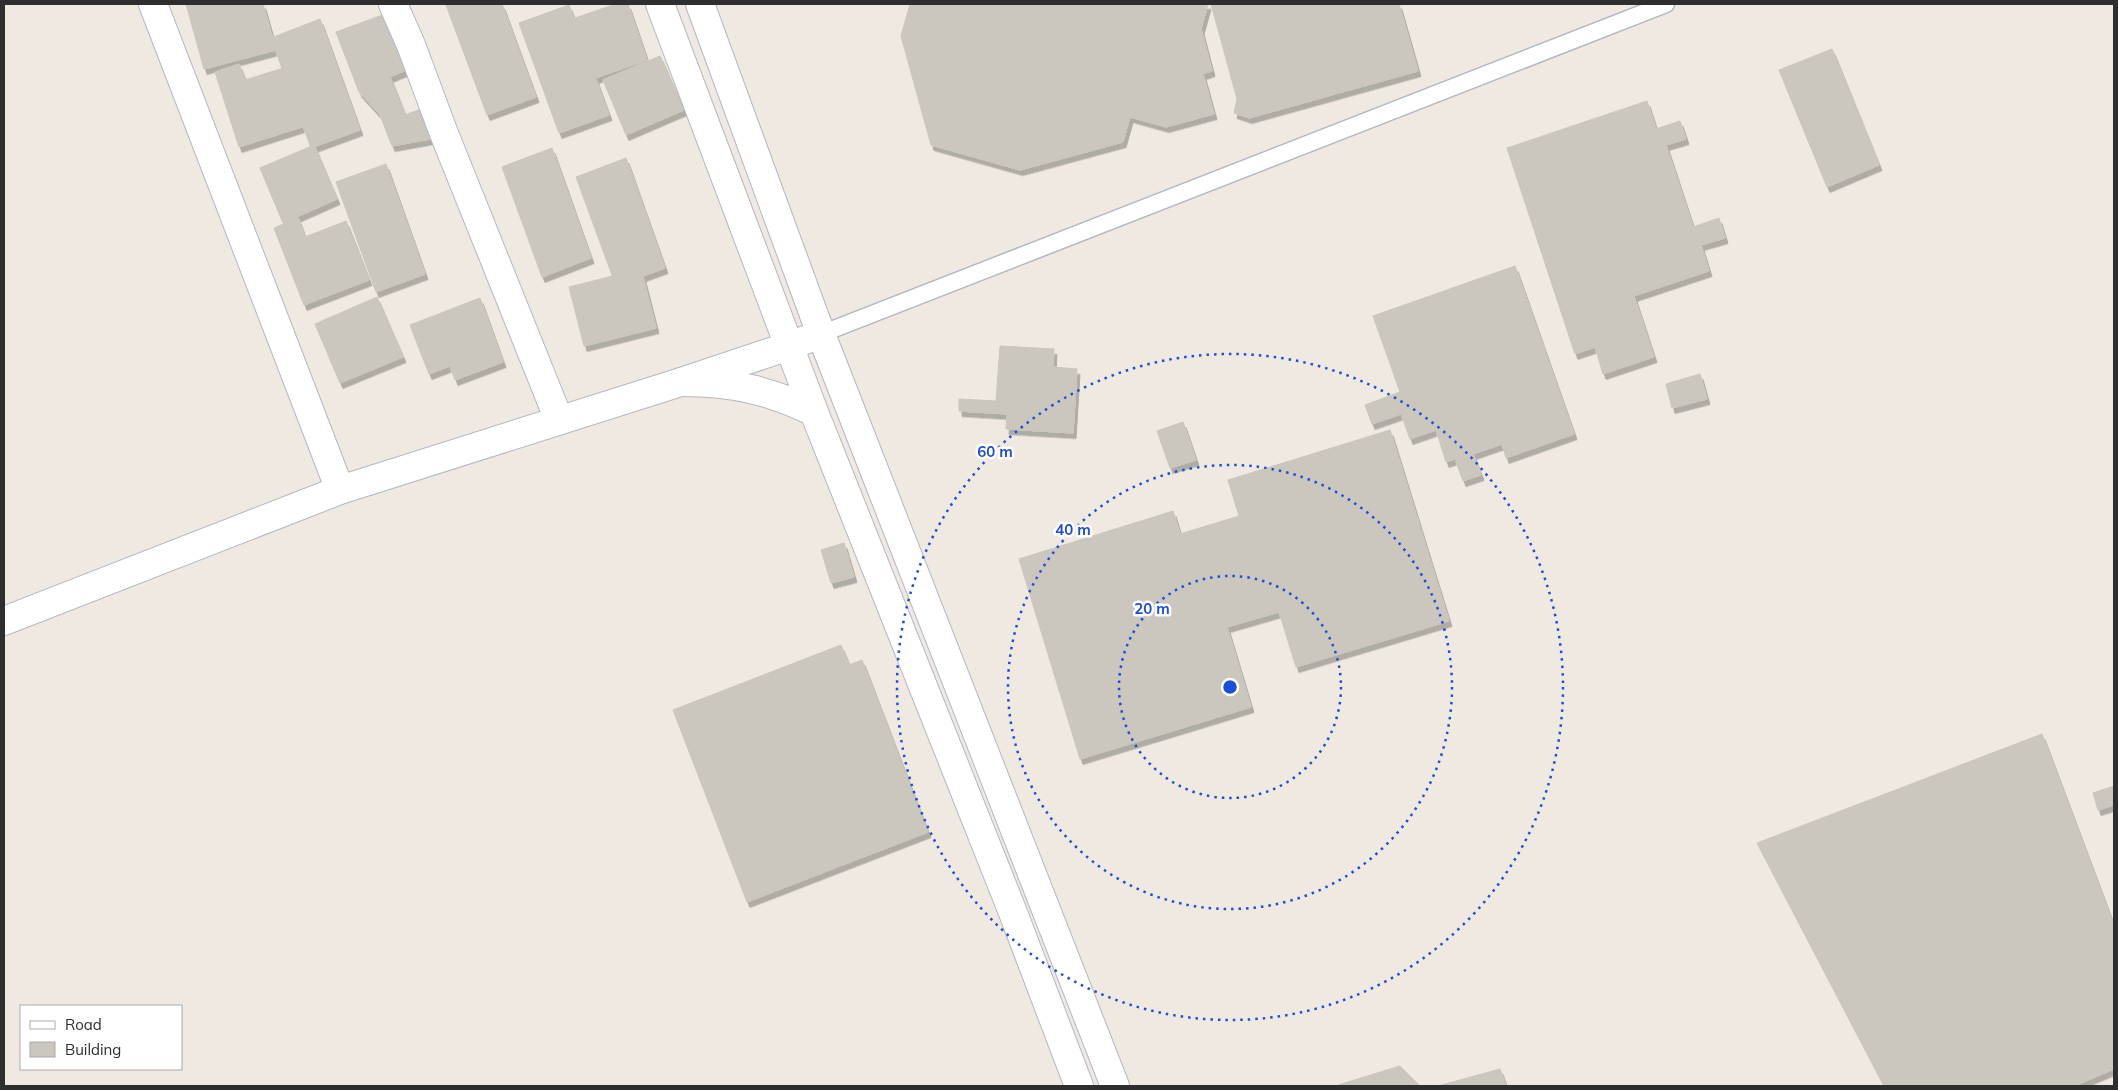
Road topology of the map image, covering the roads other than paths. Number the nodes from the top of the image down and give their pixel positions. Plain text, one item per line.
1 (153, 4) edge
2 (393, 4) edge
3 (660, 4) edge
4 (700, 4) edge
5 (1666, 4) edge
6 (821, 334) junction
7 (789, 346) junction
8 (681, 382) junction
9 (814, 412) junction
10 (559, 420) junction
11 (340, 490) junction
12 (4, 621) edge
13 (1079, 1086) edge
14 (1115, 1086) edge

1 - 11 main road
2 - 10 main road
3 - 7 main road
4 - 6 main road
5 - 6 lane
6 - 7 main road
6 - 14 main road
7 - 8 main road
7 - 9 main road
8 - 9 main road
8 - 10 main road
9 - 13 main road
10 - 11 main road
11 - 12 main road

